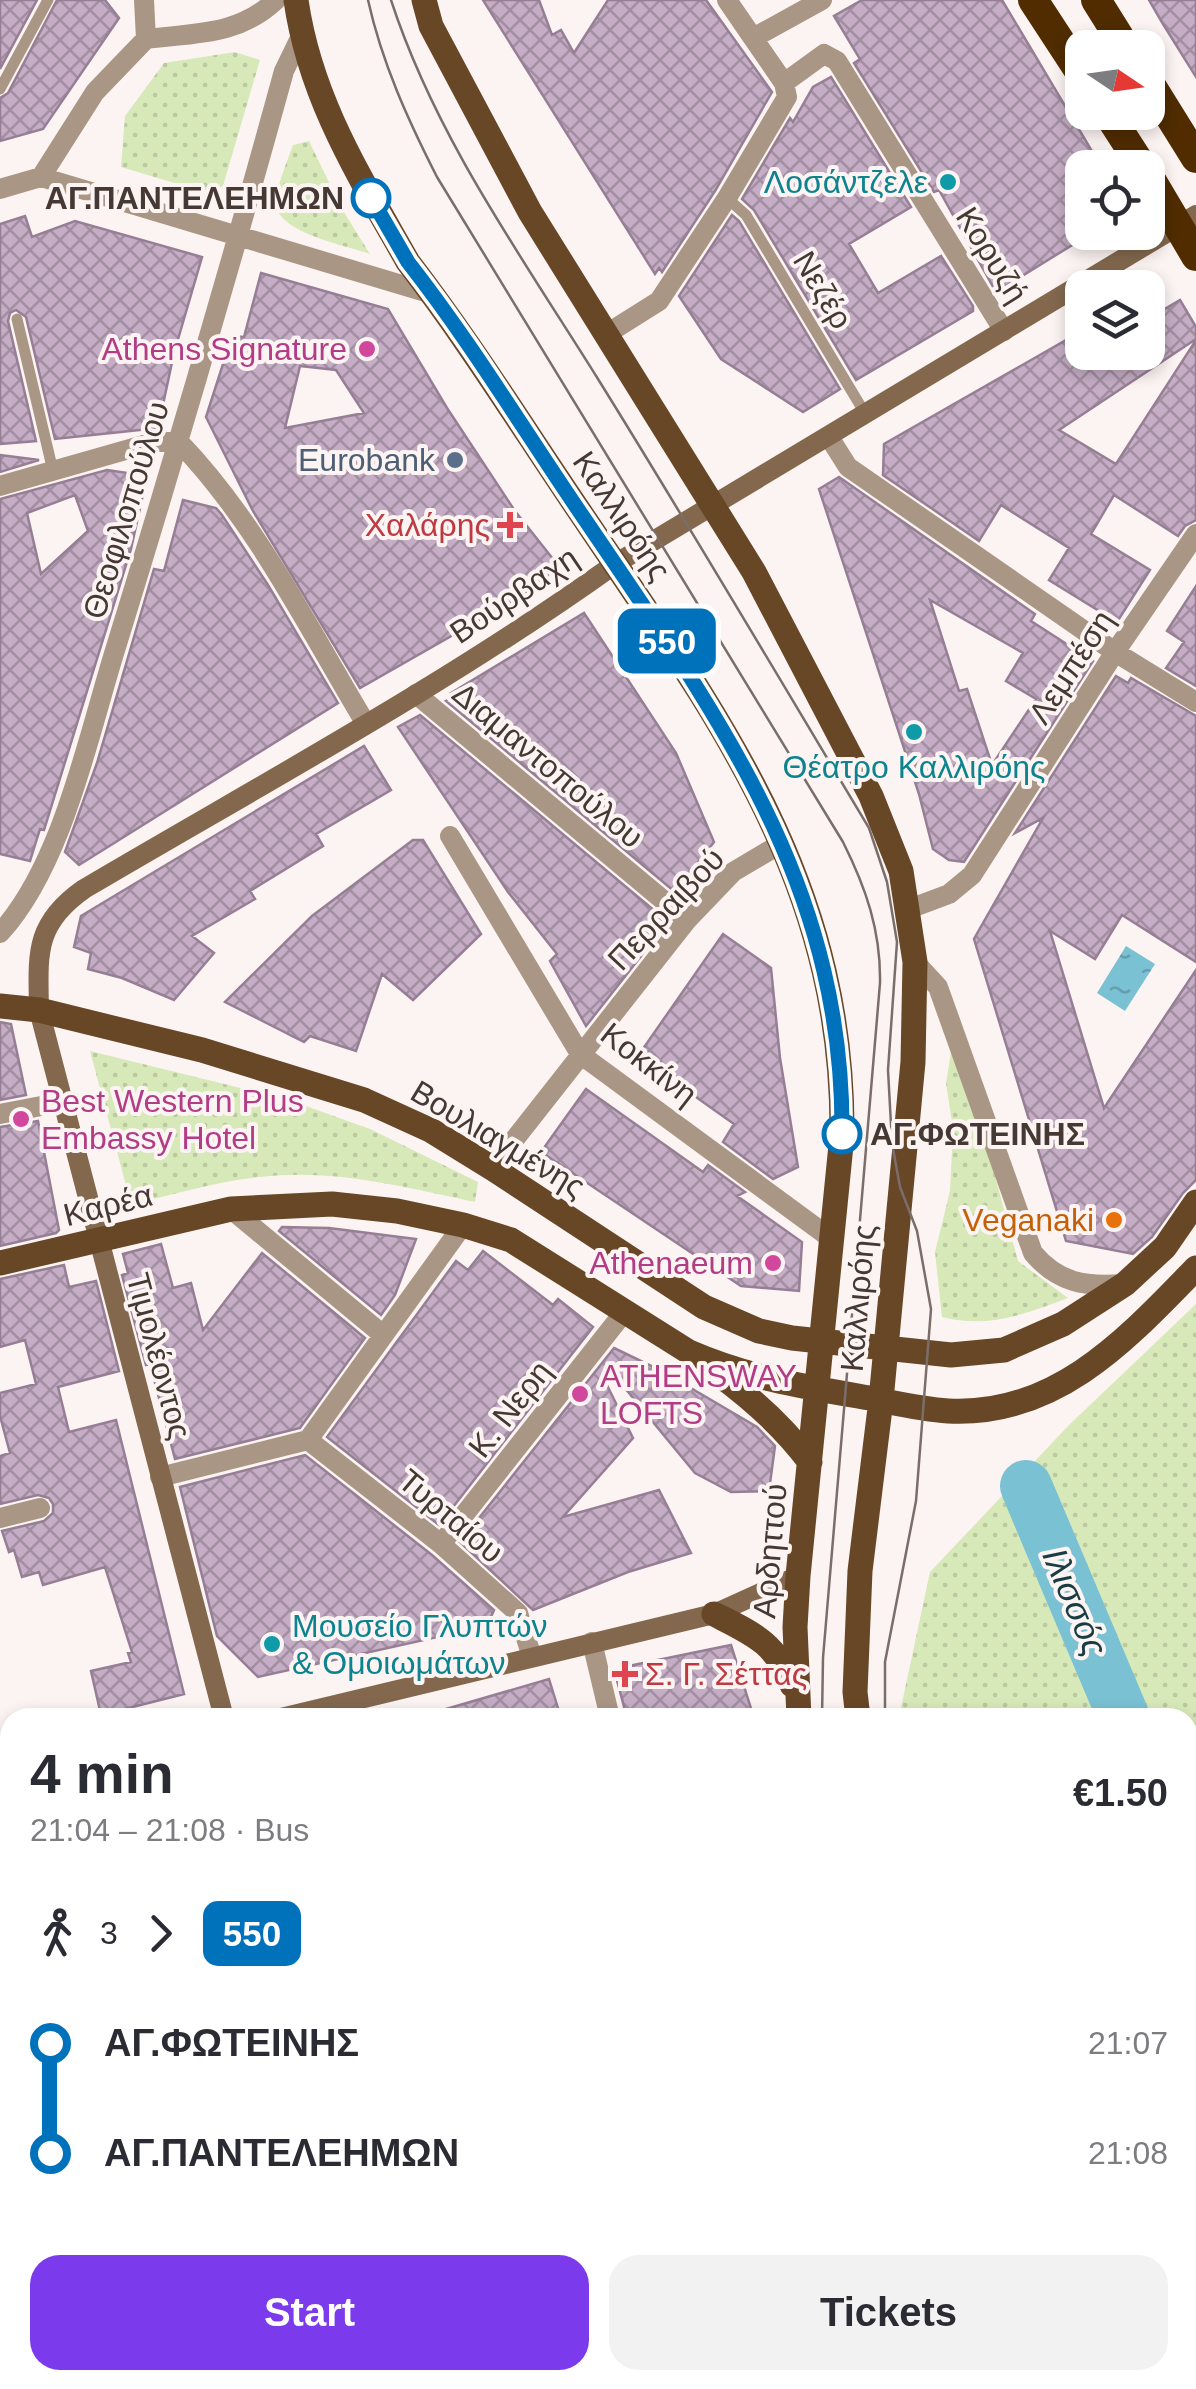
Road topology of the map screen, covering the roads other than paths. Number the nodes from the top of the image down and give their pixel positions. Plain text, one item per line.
1 (48, 0) edge
2 (144, 0) edge
3 (276, 0) edge
4 (296, 0) edge
5 (424, 0) edge
6 (727, 0) edge
7 (822, 0) edge
8 (1033, 0) edge
9 (1096, 0) edge
10 (1115, 30) edge
11 (301, 36) junction
12 (752, 38) junction
13 (146, 40) junction
14 (1065, 49) edge
15 (784, 83) junction
16 (0, 89) edge
17 (1165, 108) edge
18 (1196, 158) edge
19 (41, 176) junction
20 (0, 189) edge
21 (1165, 195) edge
22 (727, 198) junction
23 (1186, 220) edge
24 (238, 236) junction
25 (1196, 256) edge
26 (432, 294) junction
27 (16, 319) dead end
28 (1004, 331) junction
29 (605, 335) junction
30 (866, 415) junction
31 (829, 437) junction
32 (179, 442) junction
33 (53, 471) junction
34 (0, 486) edge
35 (714, 507) junction
36 (1196, 534) edge
37 (614, 564) junction
38 (1116, 652) junction
39 (416, 694) junction
40 (1196, 702) edge
41 (366, 724) junction
42 (450, 836) dead end
43 (782, 843) junction
44 (909, 908) junction
45 (687, 920) junction
46 (4, 922) edge
47 (915, 962) junction
48 (0, 1006) edge
49 (39, 1010) junction
50 (580, 1054) junction
51 (62, 1102) junction
52 (0, 1114) edge
53 (492, 1168) junction
54 (1196, 1202) edge
55 (231, 1209) junction
56 (463, 1225) junction
57 (98, 1240) junction
58 (833, 1240) junction
59 (0, 1263) edge
60 (1196, 1268) edge
61 (1126, 1284) junction
62 (625, 1311) junction
63 (382, 1334) junction
64 (822, 1343) junction
65 (886, 1349) junction
66 (689, 1352) junction
67 (818, 1389) junction
68 (881, 1400) junction
69 (308, 1440) junction
70 (810, 1462) junction
71 (160, 1477) junction
72 (40, 1508) dead end
73 (0, 1518) edge
74 (441, 1544) junction
75 (798, 1576) junction
76 (714, 1614) junction
77 (592, 1642) junction
78 (532, 1657) junction
79 (798, 1706) edge
80 (221, 1708) edge
81 (325, 1708) edge
82 (608, 1708) edge
83 (857, 1708) edge

1 - 16 lane
2 - 13 street
3 - 13 street
4 - 11 main road, Καλλιρόης
5 - 29 main road, Καλλιρόης
6 - 12 street
7 - 12 street
8 - 14 highway
9 - 10 highway
11 - 24 street, Θεοφιλοπούλου
11 - 26 main road, Καλλιρόης
12 - 15 street
13 - 19 street
15 - 22 street
15 - 28 street, Κορυζή
17 - 18 highway
19 - 20 street
19 - 24 street
21 - 23 highway
22 - 29 street
22 - 30 lane, Νεζέρ
23 - 25 highway
23 - 28 street, Βούρβαχη
24 - 26 street
24 - 32 street, Θεοφιλοπούλου
26 - 37 main road, Καλλιρόης
27 - 33 lane
28 - 30 street, Βούρβαχη
29 - 35 main road, Καλλιρόης
30 - 31 street, Βούρβαχη
31 - 35 street, Βούρβαχη
31 - 38 street
32 - 33 street
32 - 41 street
32 - 46 street, Θεοφιλοπούλου
33 - 34 street
35 - 37 street, Βούρβαχη
35 - 44 main road, Καλλιρόης
36 - 38 street, Λεμπέση
37 - 39 street, Βούρβαχη
37 - 43 main road, Καλλιρόης
38 - 40 street
38 - 44 street, Λεμπέση
39 - 41 street, Βούρβαχη
39 - 45 street, Διαμαντοπούλου
41 - 49 street, Βούρβαχη
42 - 50 street, Κοκκίνη
43 - 45 street, Περραιβού
43 - 58 main road, Καλλιρόης
44 - 47 main road, Καλλιρόης
45 - 50 street, Περραιβού
47 - 61 street, Καλλιρόης
47 - 65 main road, Καλλιρόης
48 - 49 main road, Βουλιαγμένης
49 - 51 street, Τιμολέοντος
49 - 53 main road, Βουλιαγμένης
50 - 53 street, Περραιβού
50 - 58 street, Κοκκίνη
51 - 52 street
51 - 57 street, Τιμολέοντος
53 - 64 main road, Βουλιαγμένης
54 - 61 main road, Βουλιαγμένης
55 - 56 main road, Καρέα
55 - 57 main road, Καρέα
55 - 63 street
56 - 62 main road
56 - 63 street
57 - 59 main road, Καρέα
57 - 71 street, Τιμολέοντος
58 - 64 main road, Καλλιρόης
60 - 68 main road
61 - 65 main road, Βουλιαγμένης
62 - 66 main road
62 - 74 street, Κ. Νερη
63 - 69 street
64 - 65 main road, Βουλιαγμένης
64 - 67 main road, Καλλιρόης
65 - 68 main road, Καλλιρόης
66 - 67 main road
66 - 70 main road
67 - 68 main road
67 - 70 main road, Αρδηττού
68 - 83 main road
69 - 71 street
69 - 74 street, Τυρταίου
70 - 75 main road, Αρδηττού
71 - 80 street, Τιμολέοντος
72 - 73 street
74 - 78 street, Τυρταίου
75 - 76 street
75 - 79 main road, Αρδηττού
76 - 77 street
76 - 79 main road
77 - 78 street
77 - 82 street
78 - 81 street

